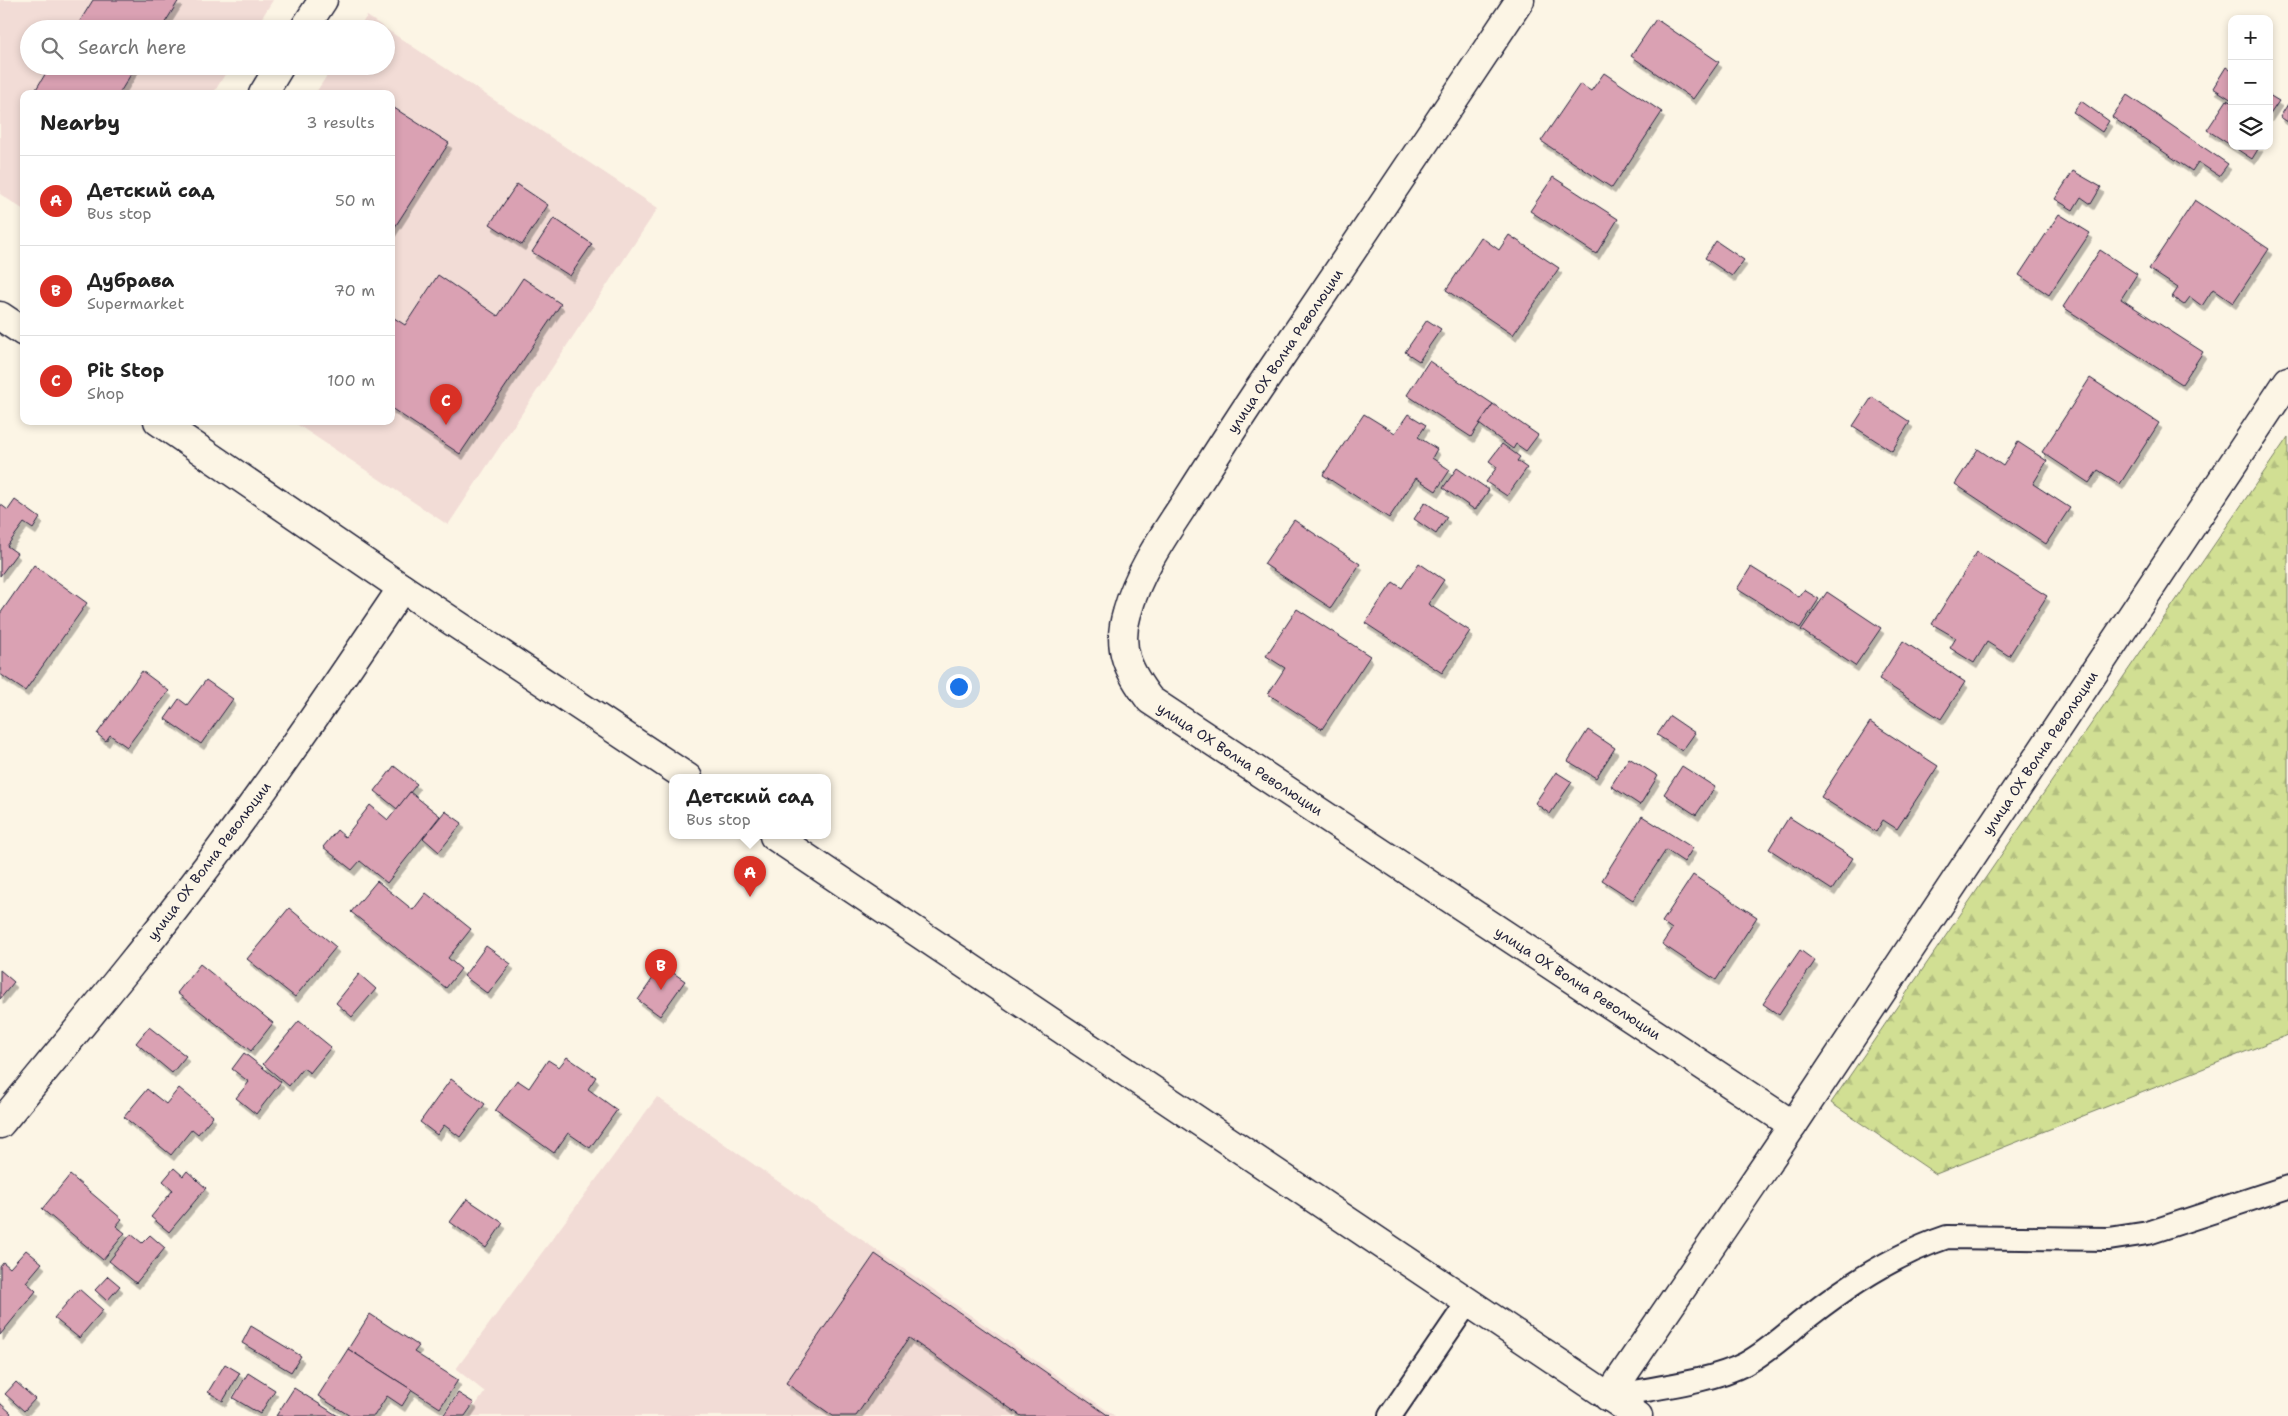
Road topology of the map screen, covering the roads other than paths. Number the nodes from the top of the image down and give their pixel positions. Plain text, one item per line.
1 (323, 0) edge
2 (1520, 0) edge
3 (310, 20) edge
4 (274, 75) edge
5 (265, 90) edge
6 (0, 316) edge
7 (20, 329) edge
8 (2288, 381) edge
9 (164, 425) edge
10 (402, 588) junction
11 (682, 774) edge
12 (778, 839) edge
13 (0, 1124) edge
14 (1793, 1125) junction
15 (2288, 1187) edge
16 (1468, 1302) junction
17 (1608, 1396) junction
18 (1390, 1416) edge
19 (1638, 1416) edge

1 - 3 street
2 - 14 street, улица ОХ Волна Революции
4 - 5 street
6 - 7 street
8 - 14 street, улица ОХ Волна Революции
9 - 10 street
10 - 11 street
10 - 13 street, улица ОХ Волна Революции
12 - 16 street
14 - 17 street, улица ОХ Волна Революции
15 - 17 lane
16 - 17 street
16 - 18 lane
17 - 19 street

